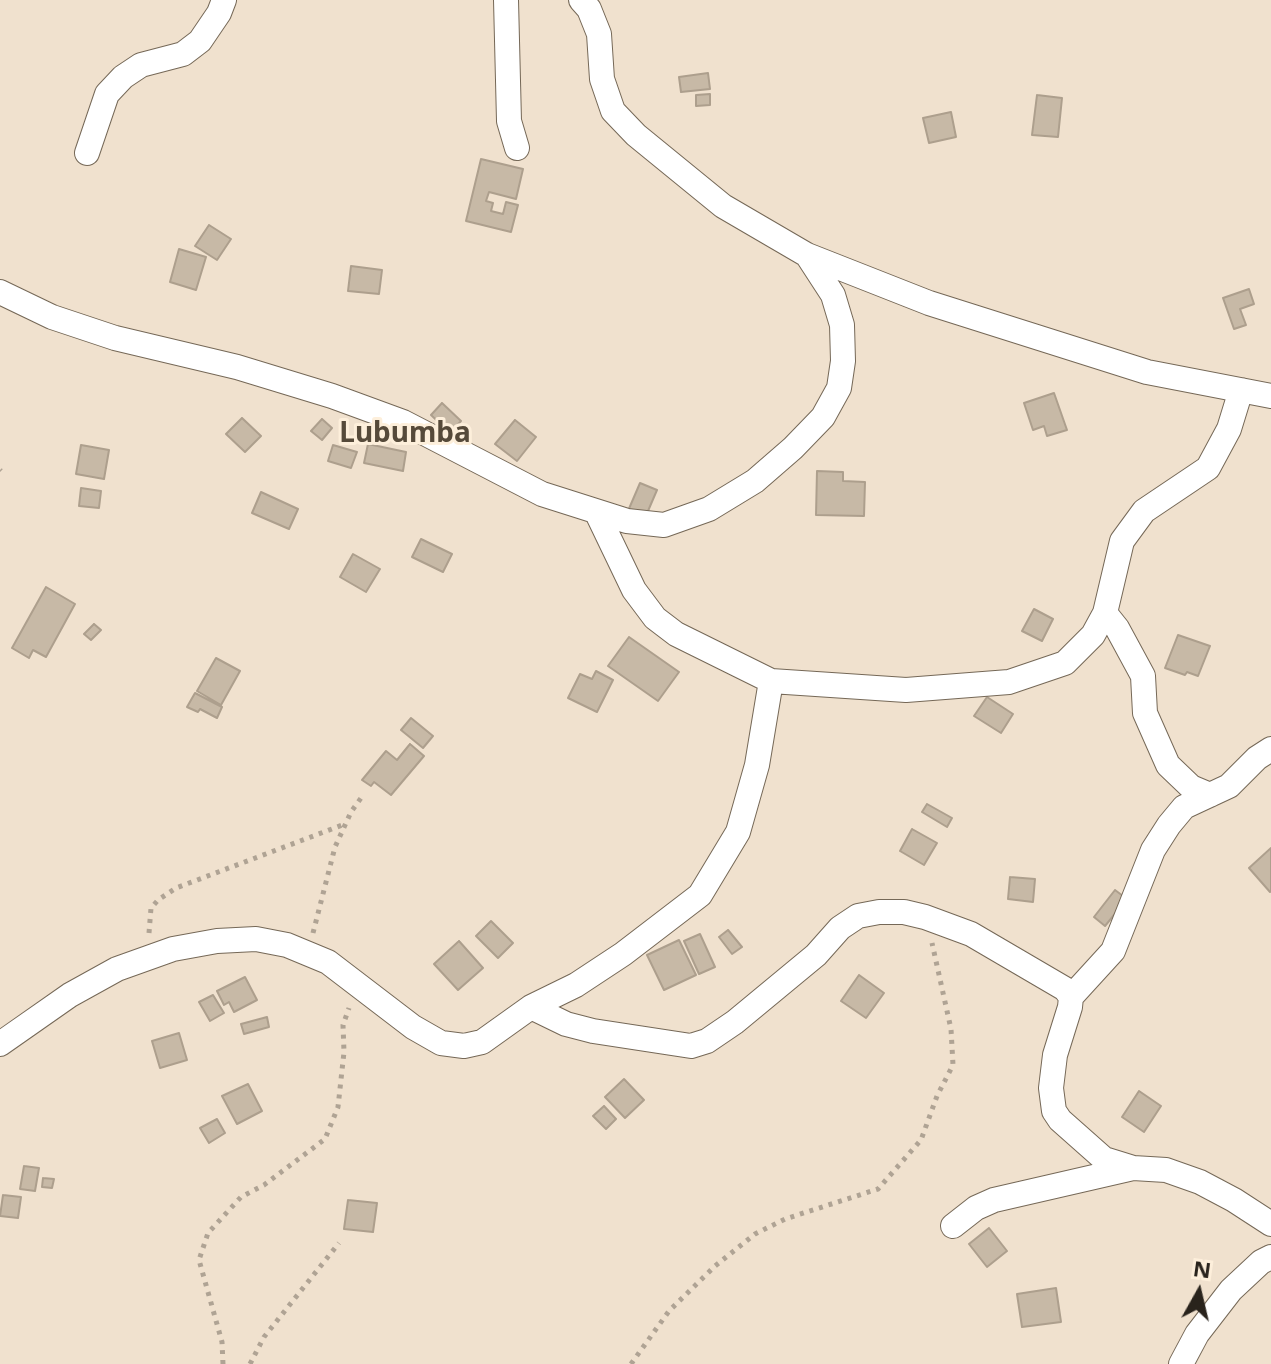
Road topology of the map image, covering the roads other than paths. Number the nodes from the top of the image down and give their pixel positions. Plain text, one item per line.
1 (224, 0) edge
2 (506, 0) edge
3 (581, 0) edge
4 (517, 148) dead end
5 (87, 153) dead end
6 (807, 255) junction
7 (0, 292) edge
8 (1241, 390) junction
9 (1271, 396) edge
10 (597, 513) junction
11 (1105, 613) junction
12 (771, 681) junction
13 (1271, 749) edge
14 (1210, 795) junction
15 (1071, 997) junction
16 (531, 1007) junction
17 (0, 1044) edge
18 (1133, 1168) junction
19 (1271, 1224) edge
20 (953, 1226) dead end
21 (1271, 1257) edge
22 (1181, 1364) edge

1 - 5 street
2 - 4 street
3 - 6 street
6 - 8 street
6 - 10 street
7 - 10 street
8 - 9 street
8 - 11 street
10 - 12 street
11 - 12 street
11 - 14 street
12 - 16 street
13 - 14 street
14 - 15 street
15 - 16 street
15 - 18 street
16 - 17 street
18 - 19 street
18 - 20 street
21 - 22 street

